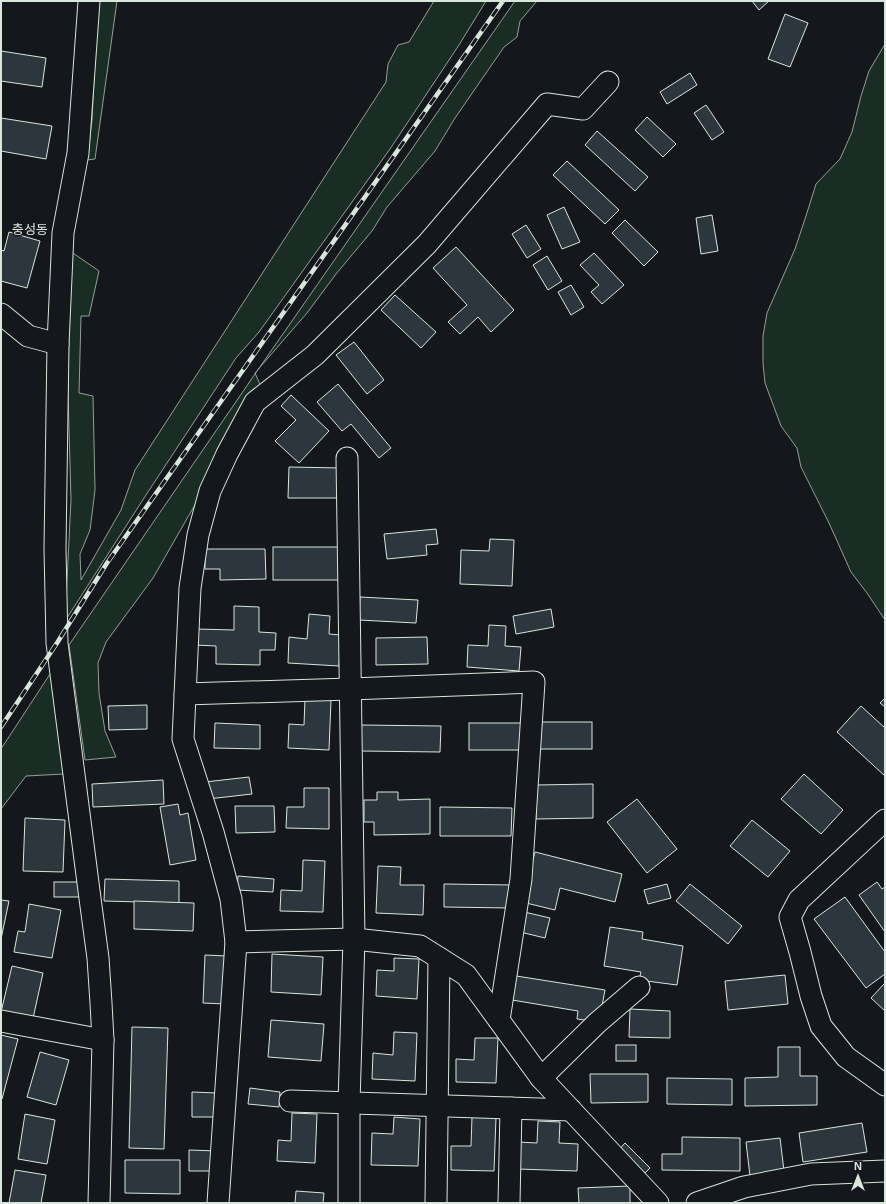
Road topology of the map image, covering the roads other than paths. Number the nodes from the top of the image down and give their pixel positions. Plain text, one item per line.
1 (88, 1) edge
2 (608, 82) dead end
3 (1, 314) edge
4 (58, 344) junction
5 (347, 458) dead end
6 (350, 689) junction
7 (185, 694) junction
8 (885, 820) edge
9 (354, 939) junction
10 (236, 942) junction
11 (439, 958) junction
12 (639, 987) dead end
13 (1, 1020) edge
14 (499, 1020) junction
15 (103, 1040) junction
16 (541, 1078) junction
17 (885, 1086) edge
18 (290, 1101) dead end
19 (349, 1103) junction
20 (438, 1106) junction
21 (511, 1108) junction
22 (571, 1110) junction
23 (885, 1171) edge
24 (99, 1203) edge
25 (218, 1203) edge
26 (349, 1203) edge
27 (436, 1203) edge
28 (509, 1203) edge
29 (658, 1203) edge
30 (697, 1203) edge

1 - 4 street
2 - 7 street
3 - 4 street
4 - 15 street
5 - 6 street
6 - 7 street
6 - 9 street
6 - 14 street
7 - 10 street
8 - 17 street
9 - 10 street
9 - 11 street
9 - 19 street
10 - 25 street
11 - 14 street
11 - 20 street
12 - 16 street
13 - 15 street
14 - 16 street
15 - 24 street
16 - 22 street
18 - 19 street
19 - 20 street
19 - 26 street
20 - 21 street
20 - 27 street
21 - 22 street
21 - 28 street
22 - 29 street
23 - 30 street

